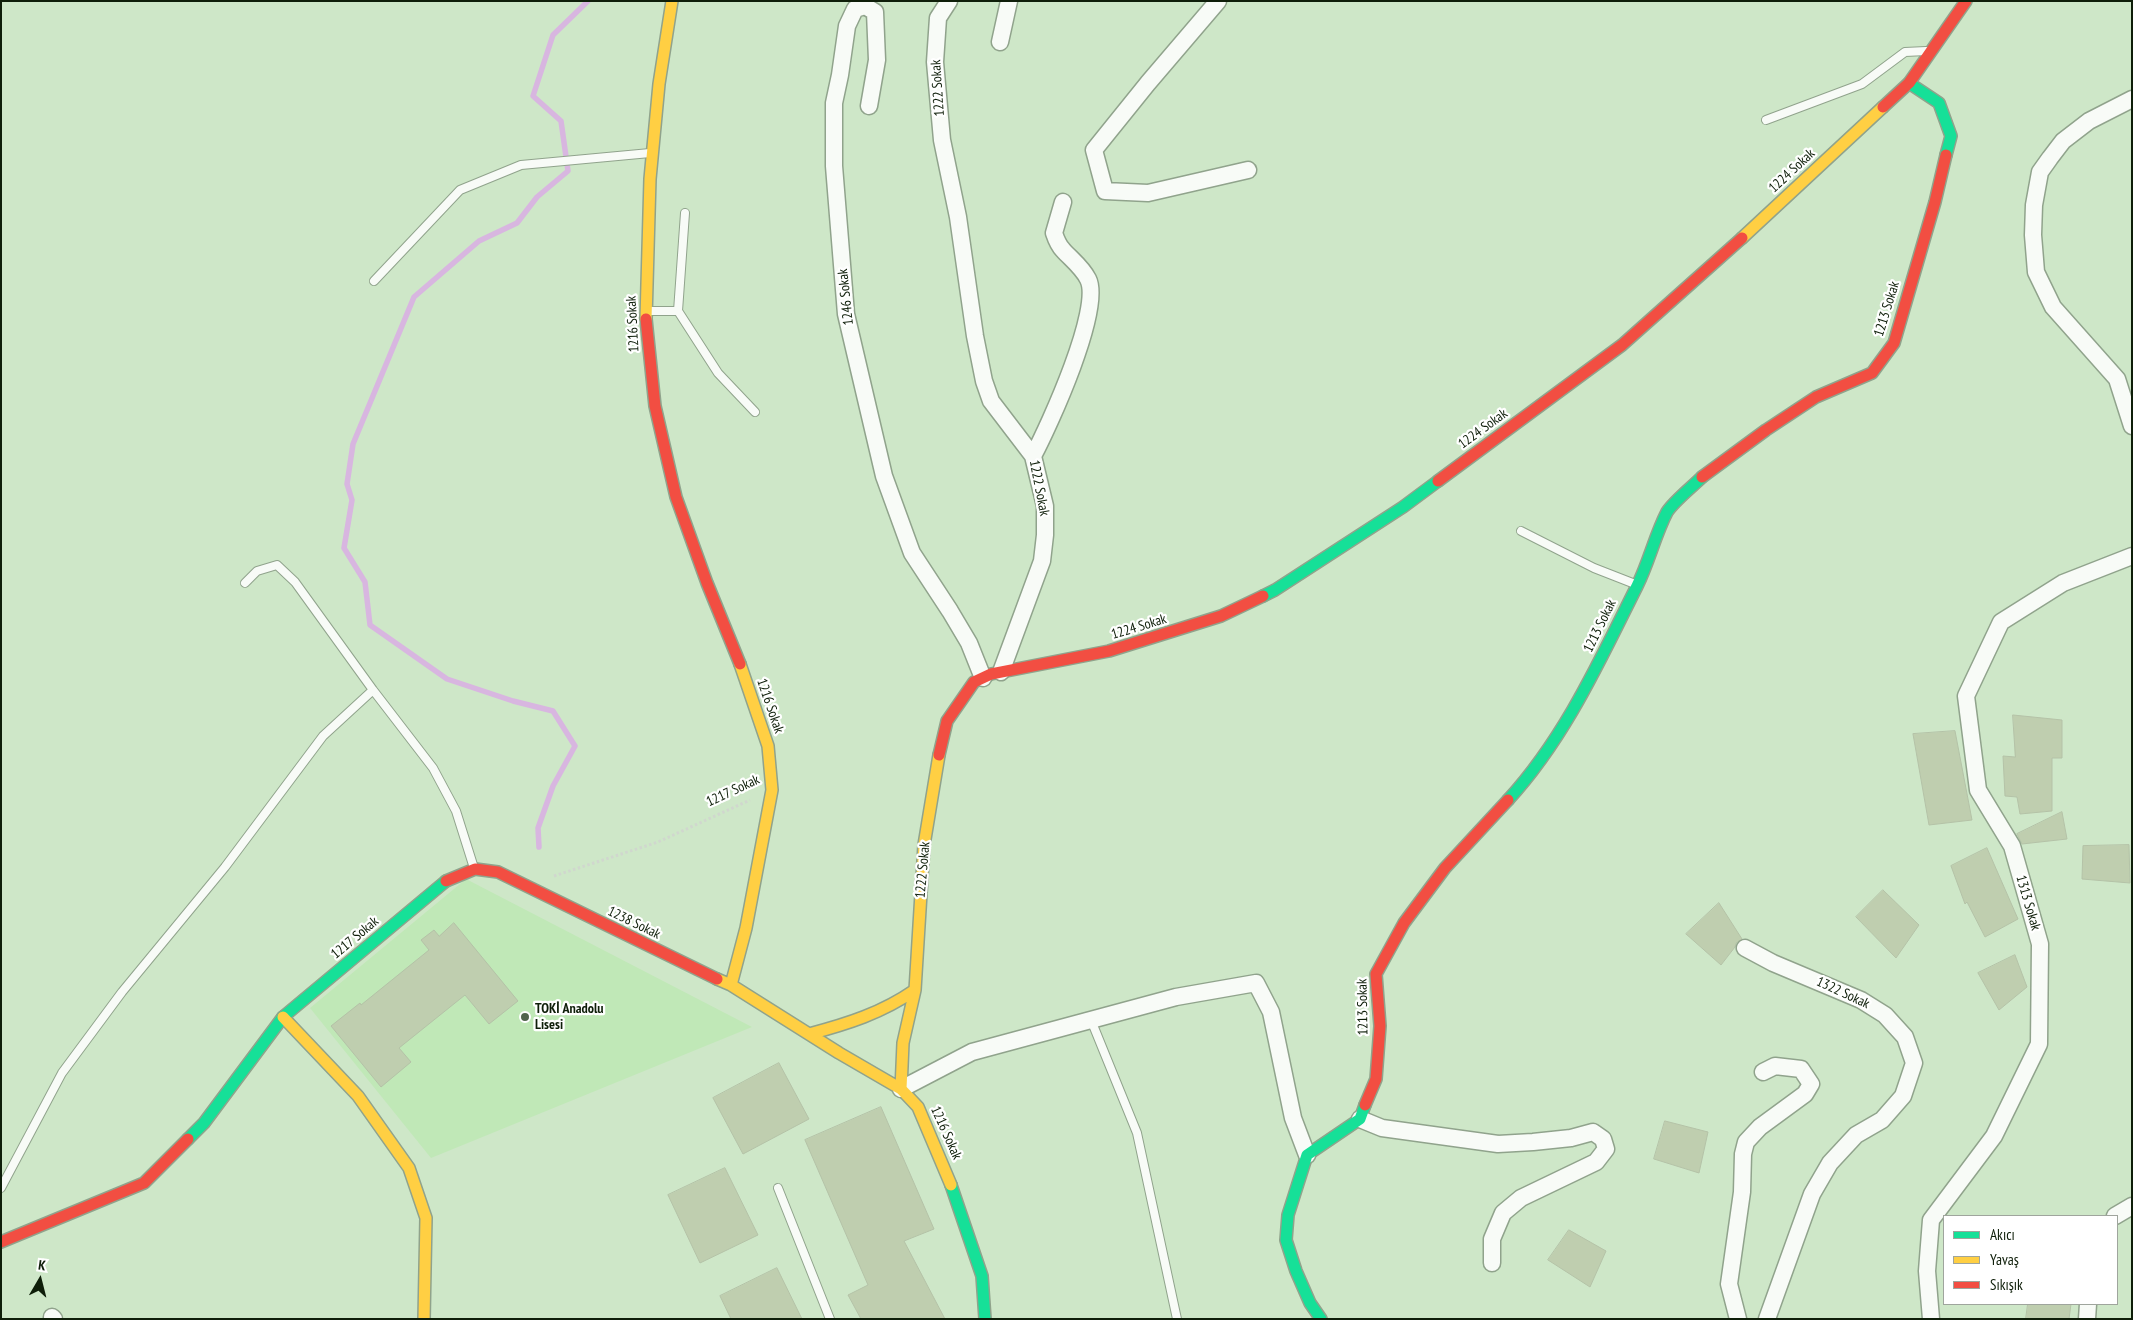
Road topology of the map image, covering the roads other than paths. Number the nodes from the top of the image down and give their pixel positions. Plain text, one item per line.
1 (672, 1) edge
2 (949, 1) edge
3 (1010, 1) edge
4 (1218, 1) edge
5 (1966, 1) edge
6 (1000, 42) dead end
7 (1930, 51) junction
8 (1909, 83) junction
9 (2132, 99) edge
10 (869, 106) dead end
11 (1766, 120) dead end
12 (652, 153) junction
13 (1248, 170) dead end
14 (1063, 202) dead end
15 (685, 213) dead end
16 (374, 282) dead end
17 (645, 311) junction
18 (678, 311) junction
19 (755, 412) dead end
20 (2132, 426) edge
21 (1033, 456) junction
22 (1521, 531) dead end
23 (2132, 556) edge
24 (245, 583) dead end
25 (1637, 584) junction
26 (1001, 672) junction
27 (983, 678) junction
28 (373, 690) junction
29 (475, 869) junction
30 (524, 885) joint
31 (1745, 948) dead end
32 (732, 985) junction
33 (915, 990) junction
34 (284, 1017) junction
35 (1091, 1020) junction
36 (808, 1034) junction
37 (1763, 1072) dead end
38 (901, 1089) junction
39 (1360, 1119) junction
40 (1307, 1155) junction
41 (1, 1188) edge
42 (778, 1188) dead end
43 (2132, 1206) edge
44 (2118, 1215) edge
45 (1, 1242) edge
46 (1492, 1263) dead end
47 (2088, 1305) edge
48 (424, 1319) edge
49 (830, 1319) edge
50 (985, 1319) edge
51 (1177, 1319) edge
52 (1321, 1319) edge
53 (1738, 1319) edge
54 (1767, 1319) edge
55 (1931, 1319) edge
56 (2087, 1319) edge

1 - 12 street, 1216 Sokak
2 - 21 street, 1222 Sokak
3 - 6 street
4 - 13 street
5 - 7 street
7 - 8 street
7 - 11 lane
8 - 25 street, 1213 Sokak
8 - 26 street, 1224 Sokak
9 - 20 street
10 - 27 street, 1246 Sokak
12 - 16 lane
12 - 17 street, 1216 Sokak
14 - 21 street
15 - 18 lane
17 - 18 lane
17 - 32 street, 1216 Sokak
18 - 19 lane
21 - 26 street, 1222 Sokak
22 - 25 lane
23 - 55 street, 1313 Sokak
24 - 28 lane
25 - 39 street, 1213 Sokak
26 - 27 street, 1222 Sokak
27 - 33 street, 1222 Sokak
28 - 29 lane
28 - 41 lane
29 - 30 street, 1217 Sokak
29 - 34 street, 1217 Sokak
30 - 32 street, 1238 Sokak
31 - 54 street, 1322 Sokak
32 - 36 street, 1216 Sokak
33 - 36 street
33 - 38 street, 1222 Sokak
34 - 45 street, 1217 Sokak
34 - 48 street
35 - 38 street
35 - 40 street
35 - 51 lane
36 - 38 street, 1216 Sokak
37 - 53 street
38 - 50 street, 1216 Sokak
39 - 40 street
39 - 46 street
40 - 52 street
42 - 49 lane
43 - 44 street
47 - 56 street

